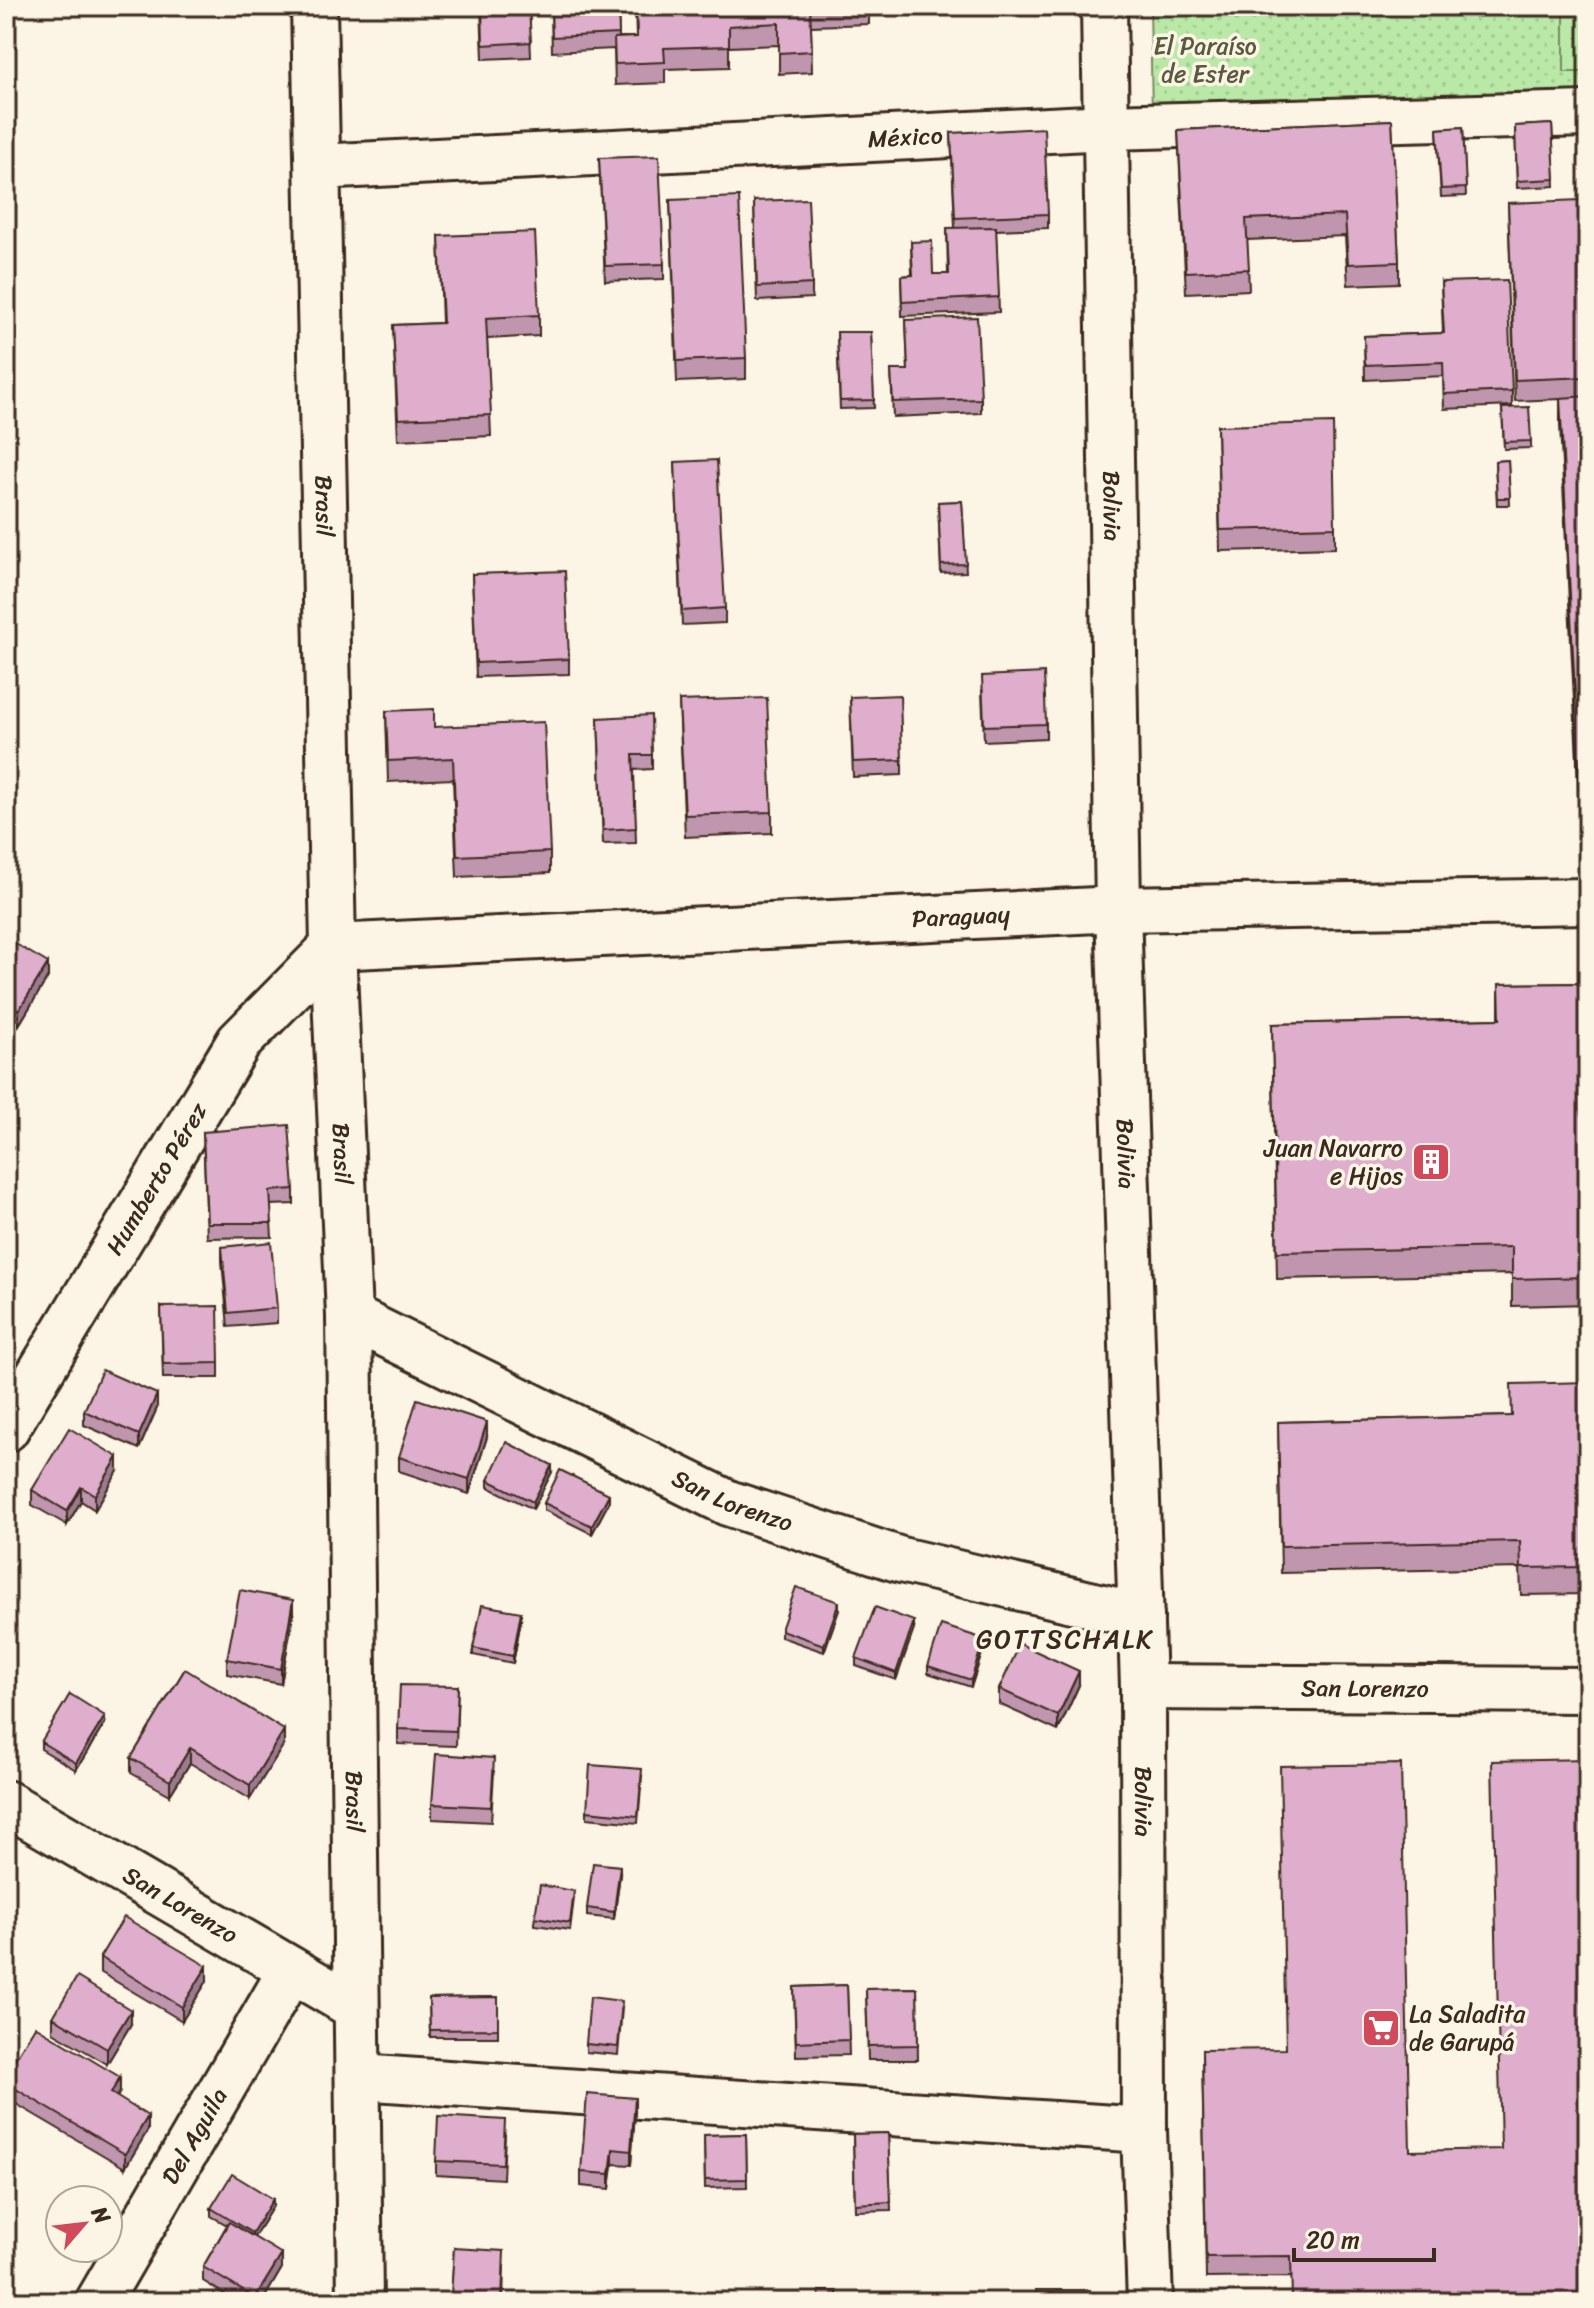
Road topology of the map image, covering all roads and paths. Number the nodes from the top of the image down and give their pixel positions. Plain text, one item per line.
1 (314, 6) edge
2 (1104, 6) edge
3 (1588, 114) edge
4 (1108, 127) junction
5 (318, 167) junction
6 (1588, 901) edge
7 (1118, 909) junction
8 (333, 947) junction
9 (349, 1316) junction
10 (6, 1429) edge
11 (1141, 1616) junction
12 (1143, 1687) junction
13 (1588, 1690) edge
14 (6, 1803) edge
15 (291, 1970) junction
16 (355, 2007) junction
17 (359, 2077) junction
18 (1144, 2130) junction
19 (98, 2302) edge
20 (360, 2302) edge
21 (1150, 2302) edge

1 - 5 street, Brasil
2 - 4 street, Bolivia
3 - 4 street, México
4 - 5 street, México
4 - 7 street, Bolivia
5 - 8 street, Brasil
6 - 7 street, Paraguay
7 - 8 street, Paraguay
7 - 11 street, Bolivia
8 - 9 street, Brasil
8 - 10 street, Humberto Pérez
9 - 11 street, San Lorenzo
9 - 16 street, Brasil
11 - 12 street, Bolivia
12 - 13 street, San Lorenzo
12 - 18 street, Bolivia
14 - 15 street, San Lorenzo
15 - 16 street, San Lorenzo
15 - 19 street, Del Aguila
16 - 17 street, Brasil
17 - 18 street
17 - 20 street, Brasil
18 - 21 street, Bolivia

